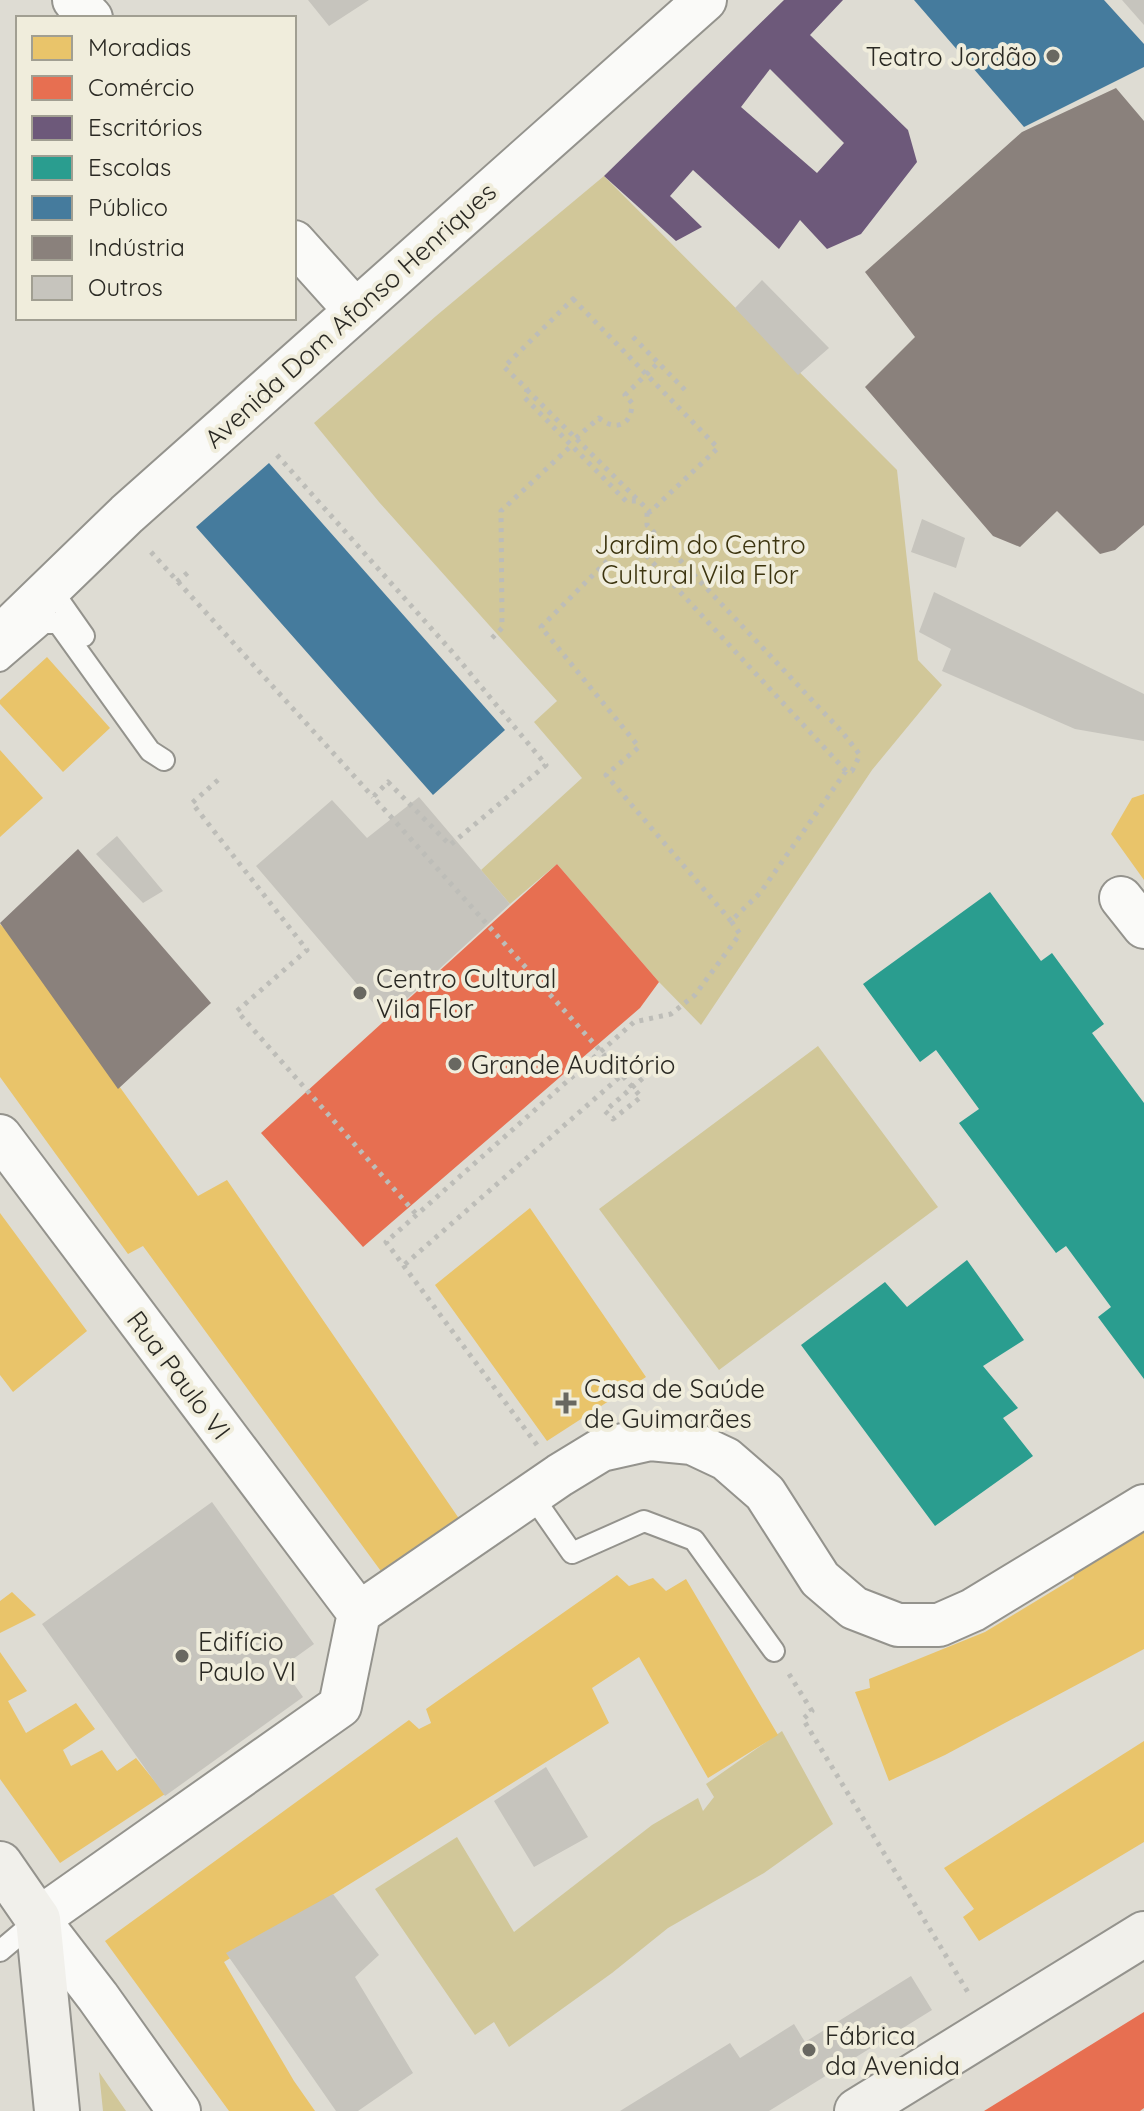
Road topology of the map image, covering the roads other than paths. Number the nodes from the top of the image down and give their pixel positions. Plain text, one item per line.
1 (74, 0) edge
2 (705, 0) edge
3 (89, 16) edge
4 (296, 244) edge
5 (355, 310) junction
6 (51, 589) junction
7 (4, 632) edge
8 (0, 1136) edge
9 (531, 1494) junction
10 (1144, 1506) edge
11 (359, 1613) junction
12 (774, 1651) road end
13 (0, 1864) edge
14 (38, 1919) junction
15 (1144, 1934) edge
16 (0, 1951) edge
17 (57, 2111) edge
18 (179, 2111) edge
19 (857, 2111) edge

1 - 3 street
2 - 5 street, Avenida Dom Afonso Henriques
4 - 5 street
5 - 6 street, Avenida Dom Afonso Henriques
6 - 7 street, Avenida Dom Afonso Henriques
6 - 7 lane
8 - 11 street, Rua Paulo VI
9 - 10 street
9 - 11 street
9 - 12 lane
11 - 14 street
13 - 14 street
14 - 16 lane
14 - 17 street
14 - 18 street
15 - 19 street

